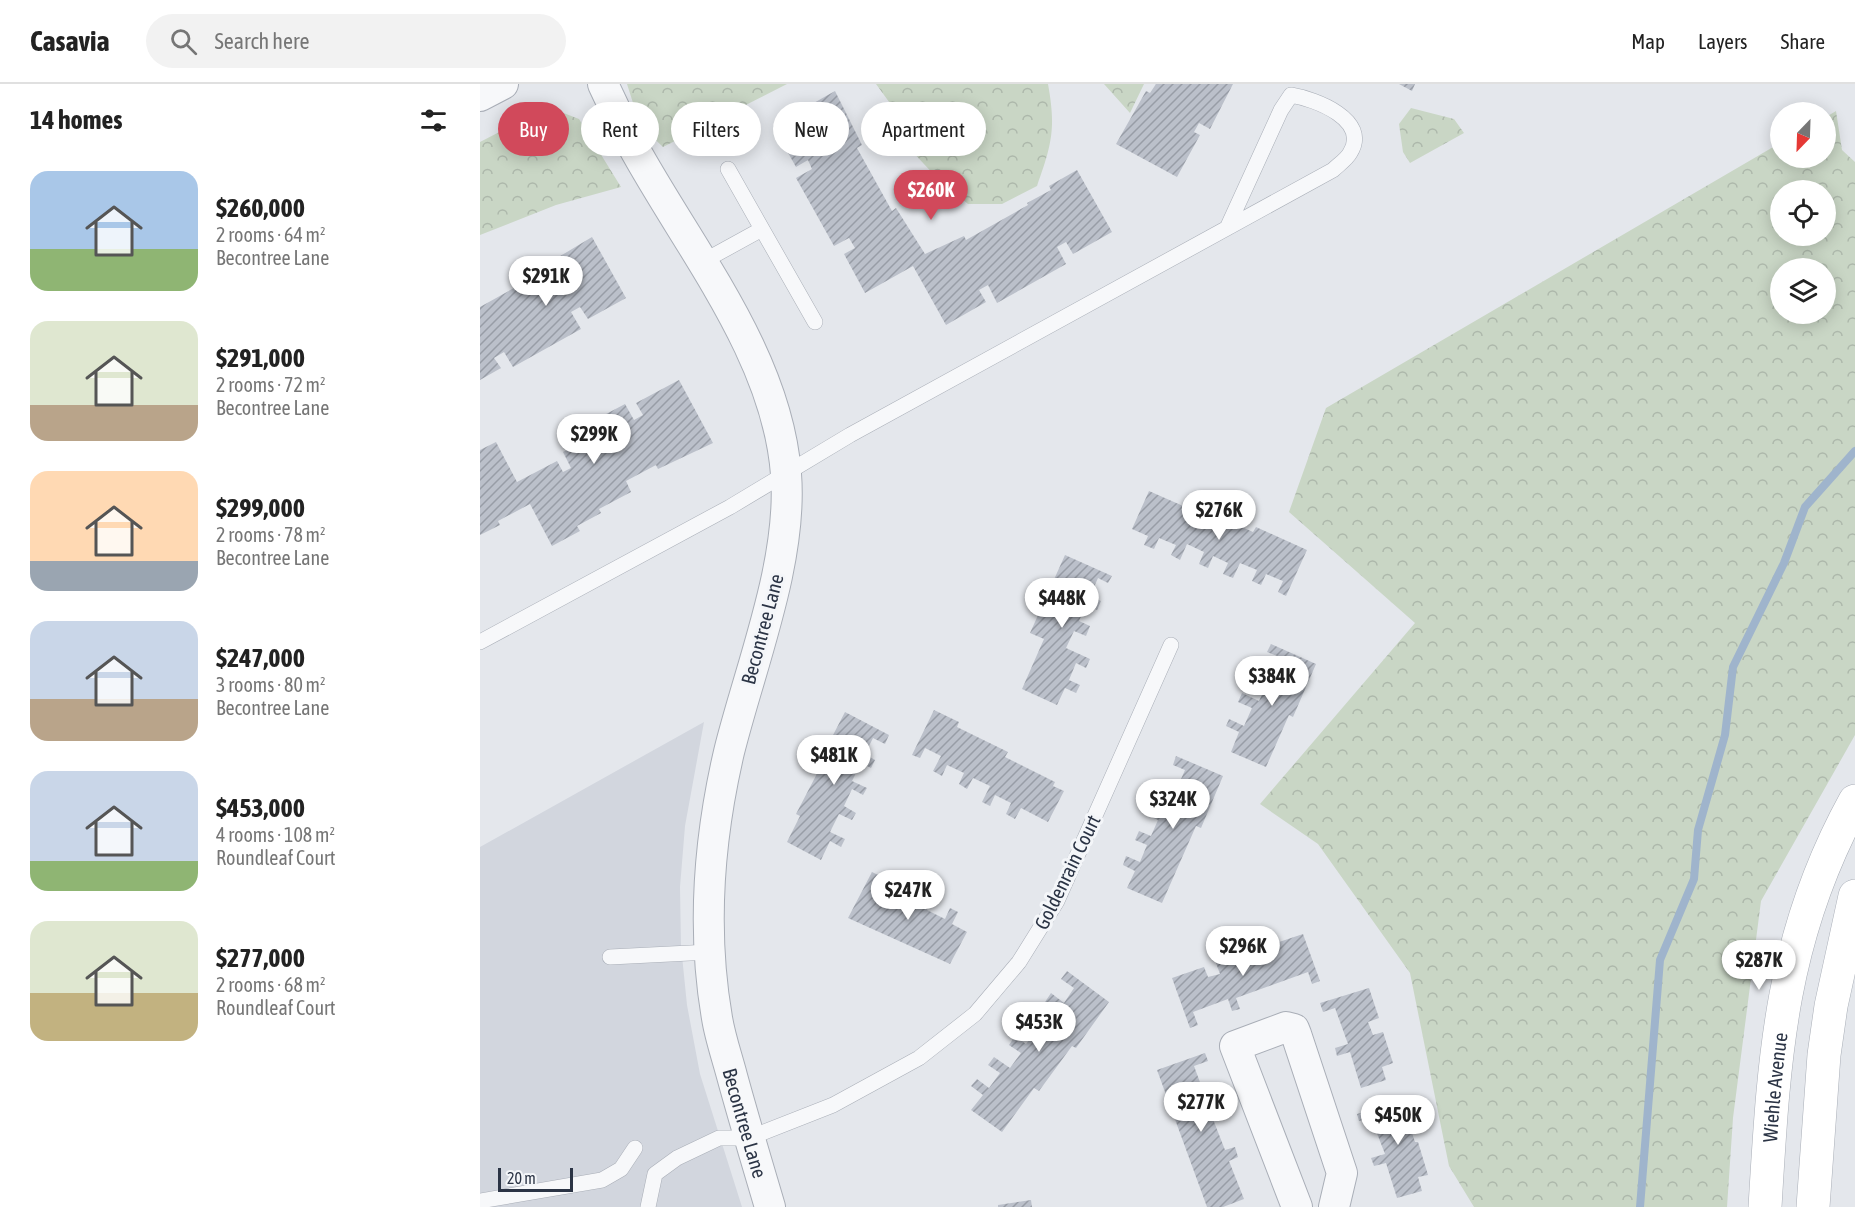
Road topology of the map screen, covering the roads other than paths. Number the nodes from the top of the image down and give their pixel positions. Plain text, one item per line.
1 (503, 84) edge
2 (603, 84) edge
3 (480, 96) edge
4 (728, 169) dead end
5 (1228, 226) junction
6 (762, 229) junction
7 (702, 262) junction
8 (815, 322) dead end
9 (786, 473) junction
10 (480, 642) edge
11 (1171, 645) dead end
12 (1855, 801) edge
13 (1855, 896) edge
14 (710, 952) junction
15 (610, 957) dead end
16 (749, 1138) junction
17 (635, 1148) dead end
18 (480, 1201) edge
19 (648, 1207) edge
20 (770, 1207) edge
21 (1297, 1207) edge
22 (1334, 1207) edge
23 (1765, 1207) edge
24 (1813, 1207) edge

1 - 3 street
2 - 7 street, Becontree Lane
4 - 6 lane
5 - 5 lane
5 - 9 lane
6 - 7 lane
6 - 8 lane
7 - 9 street, Becontree Lane
9 - 10 lane
9 - 14 street, Becontree Lane
11 - 16 lane, Goldenrain Court
12 - 23 main road, Wiehle Avenue
13 - 24 main road
14 - 15 lane
14 - 16 street, Becontree Lane
16 - 19 lane
16 - 20 street, Becontree Lane
17 - 18 lane
21 - 22 street

